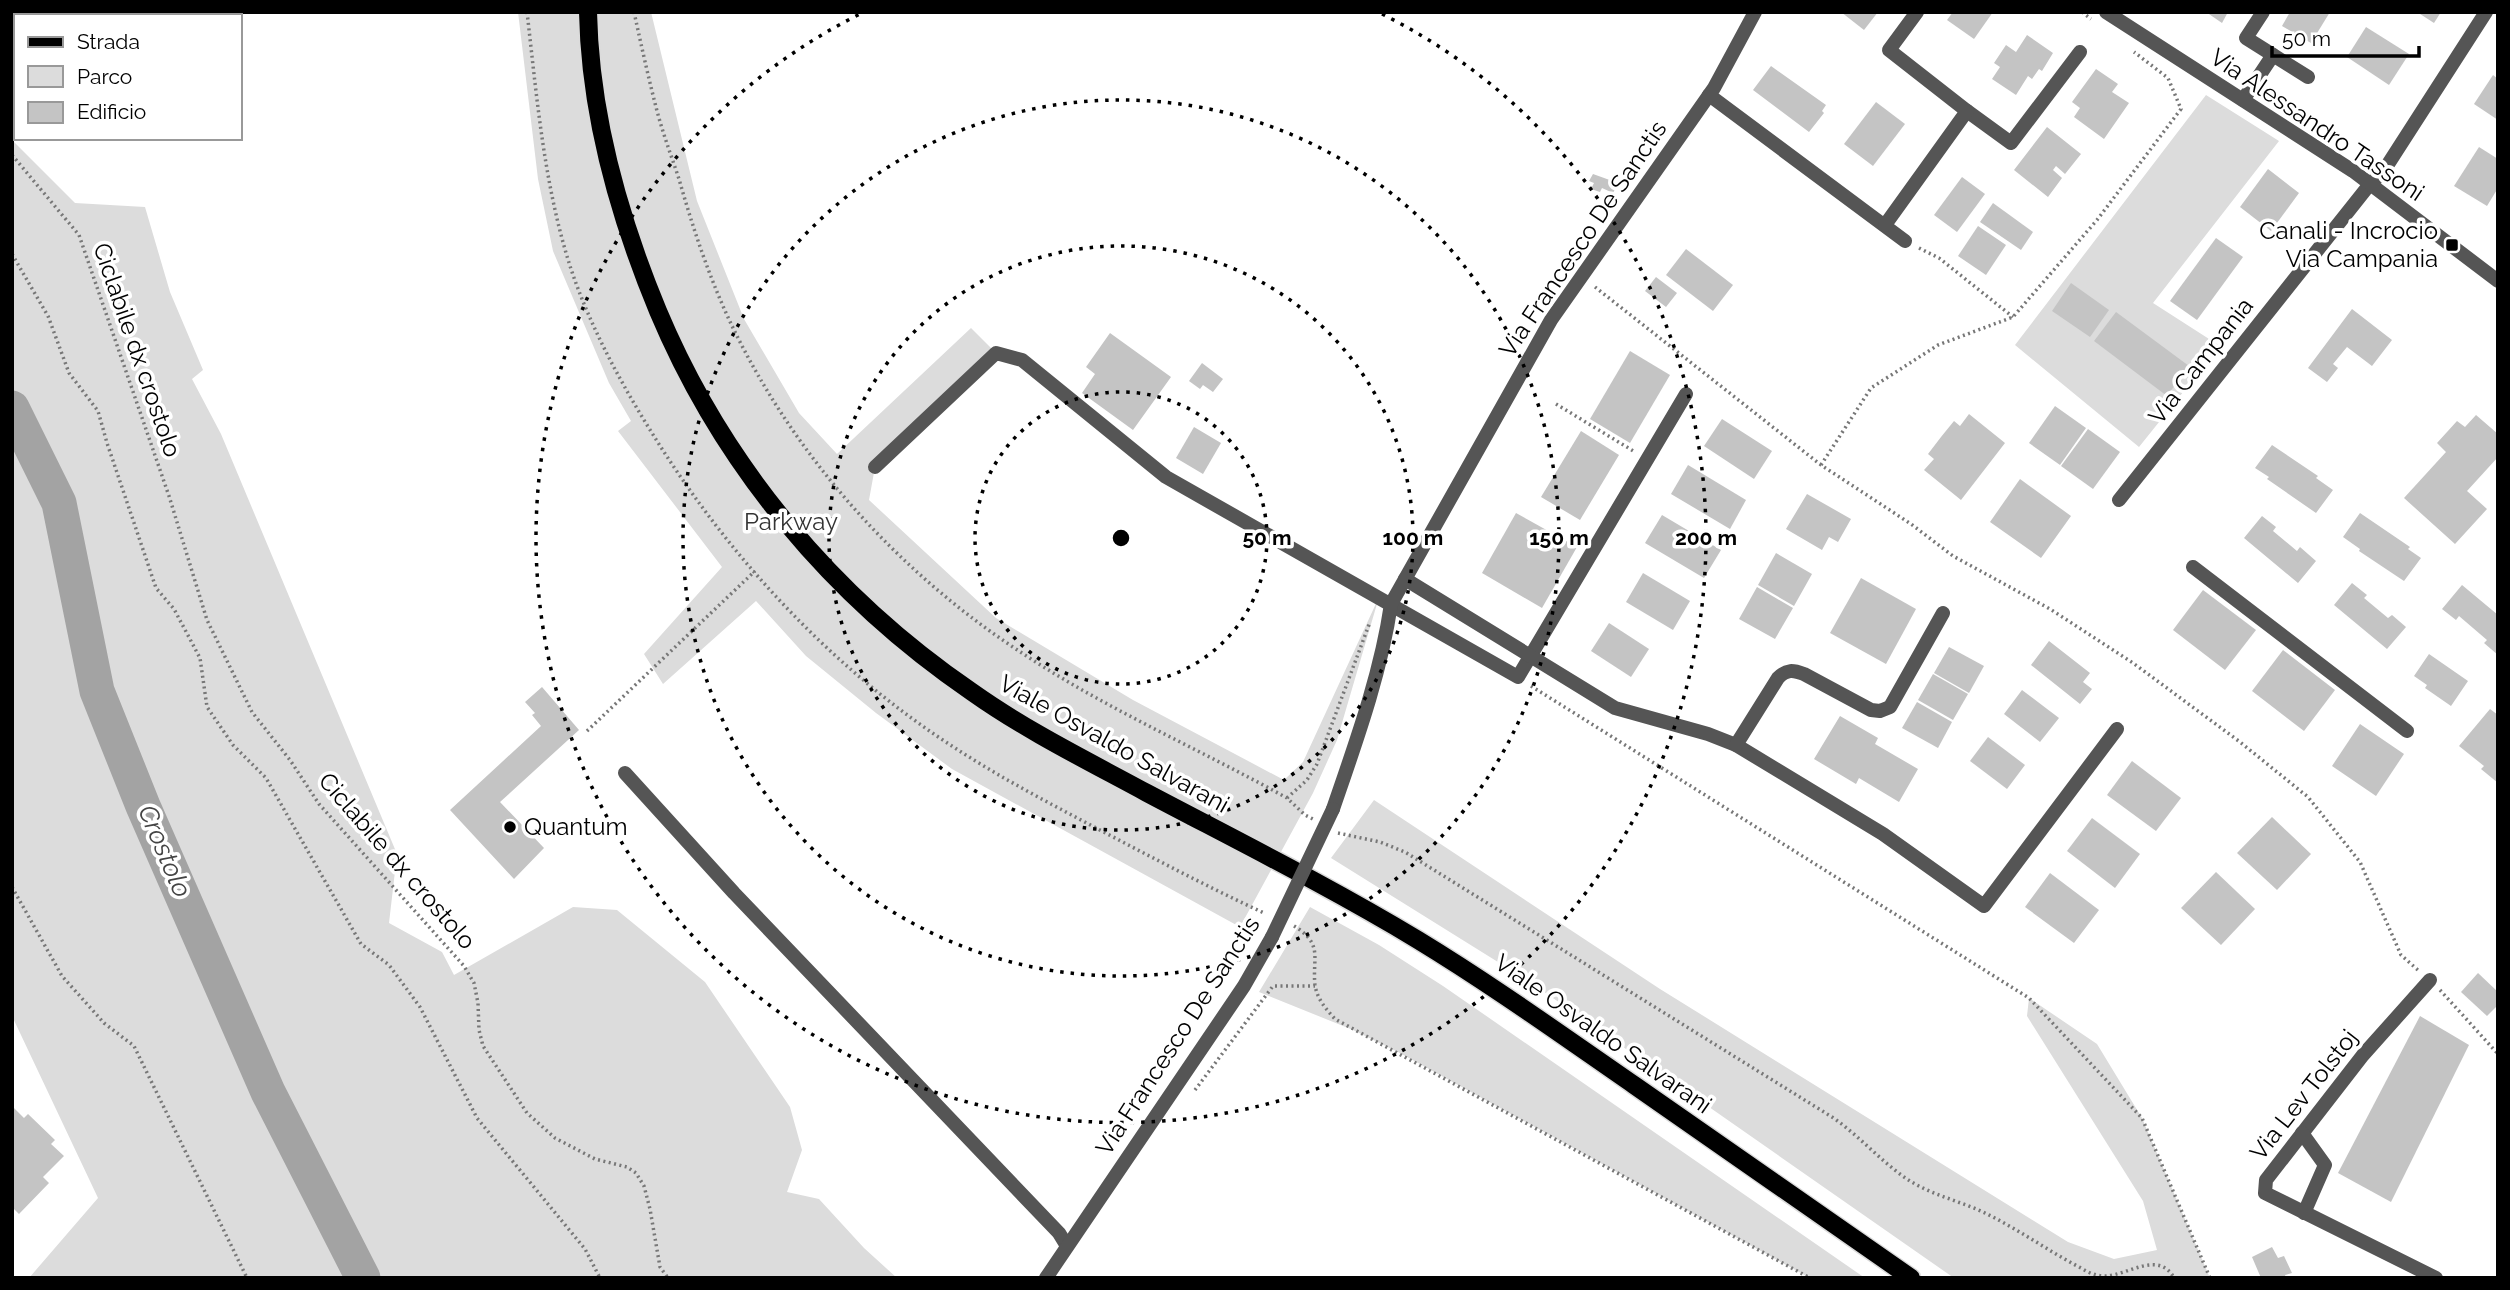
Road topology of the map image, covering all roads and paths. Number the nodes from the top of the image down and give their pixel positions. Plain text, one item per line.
1 (589, 12) edge
2 (1755, 12) edge
3 (1917, 12) edge
4 (2082, 12) edge
5 (2106, 12) edge
6 (2263, 12) edge
7 (2486, 12) edge
8 (2093, 20) dead end
9 (2125, 45) dead end
10 (2080, 52) dead end
11 (2273, 55) junction
12 (2308, 77) dead end
13 (1709, 95) junction
14 (2242, 100) junction
15 (1967, 111) junction
16 (12, 155) edge
17 (2370, 184) junction
18 (1885, 225) junction
19 (1905, 241) joint
20 (12, 254) edge
21 (1582, 276) junction
22 (2498, 281) edge
23 (2013, 317) junction
24 (1686, 394) dead end
25 (1556, 404) dead end
26 (1647, 460) junction
27 (1821, 465) junction
28 (875, 467) dead end
29 (2119, 500) dead end
30 (2193, 567) dead end
31 (755, 571) dead end
32 (1405, 579) junction
33 (1385, 600) junction
34 (1943, 612) dead end
35 (1531, 655) junction
36 (1518, 677) junction
37 (2117, 729) dead end
38 (587, 731) dead end
39 (2407, 731) dead end
40 (1736, 745) junction
41 (625, 773) dead end
42 (1317, 821) dead end
43 (1328, 827) dead end
44 (12, 887) edge
45 (2430, 980) junction
46 (2498, 1054) edge
47 (1169, 1094) junction
48 (2302, 1133) junction
49 (2304, 1213) junction
50 (1067, 1246) junction
51 (247, 1278) edge
52 (600, 1278) edge
53 (668, 1278) edge
54 (1046, 1278) edge
55 (1810, 1278) edge
56 (1911, 1278) edge
57 (2174, 1278) edge
58 (2210, 1278) edge
59 (2436, 1278) edge

1 - 56 main road, Viale Osvaldo Salvarani
2 - 13 street, Via Francesco De Sanctis
3 - 15 street
4 - 8 path
5 - 14 street, Via Alessandro Tassoni
6 - 11 street
7 - 17 street, Via Campania
9 - 23 path
10 - 15 street
11 - 12 street
11 - 14 street
13 - 18 street
13 - 21 street, Via Francesco De Sanctis
14 - 17 street, Via Alessandro Tassoni
15 - 18 street
16 - 53 path, Ciclabile dx crostolo
17 - 22 street, Via Alessandro Tassoni
17 - 29 street, Via Campania
18 - 19 street
19 - 23 path
20 - 52 path
21 - 27 path
21 - 32 street, Via Francesco De Sanctis
23 - 27 path
24 - 26 street
25 - 26 path
26 - 35 street
27 - 45 path
28 - 33 street
30 - 39 street
31 - 38 path
32 - 33 street, Via Francesco De Sanctis
32 - 35 street
33 - 36 street
33 - 42 path
33 - 47 street, Via Francesco De Sanctis, bridge
34 - 40 street
35 - 36 street
35 - 40 street
36 - 58 path
37 - 40 street
41 - 50 street
43 - 57 path
44 - 51 path
45 - 46 path
45 - 48 street, Via Lev Tolstoj
47 - 50 street, Via Francesco De Sanctis
47 - 55 path
48 - 49 street
48 - 49 street, Via Lev Tolstoj
49 - 59 street, Via Lev Tolstoj
50 - 54 street, Via Francesco De Sanctis

